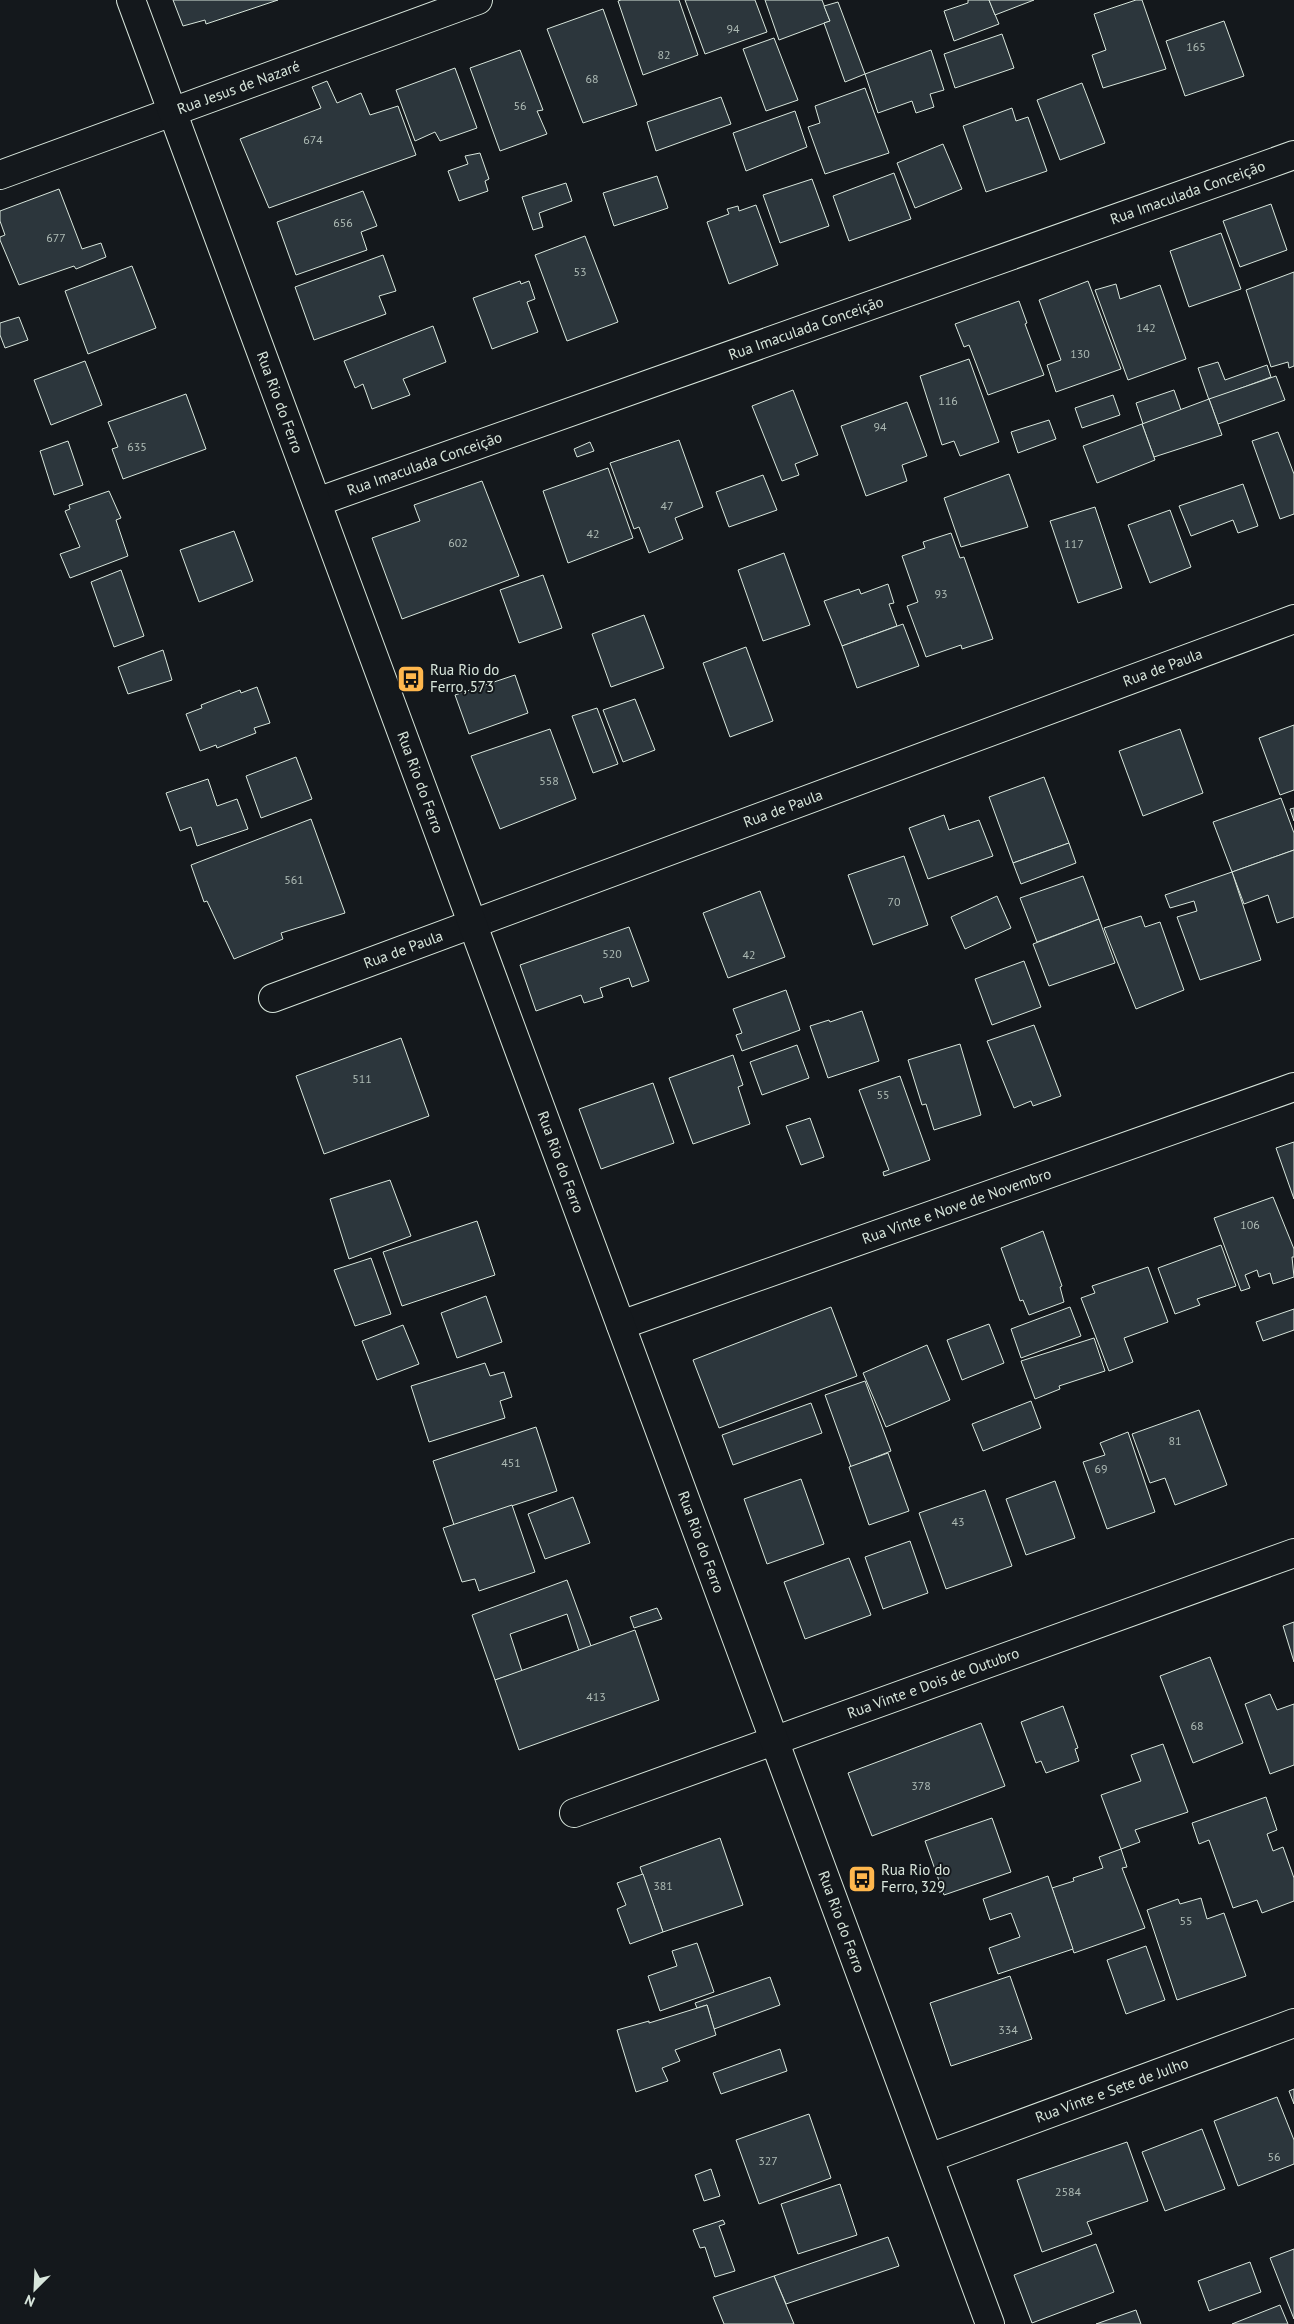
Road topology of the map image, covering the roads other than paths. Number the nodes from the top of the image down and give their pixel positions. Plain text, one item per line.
1 (132, 0) edge
2 (478, 0) edge
3 (173, 112) junction
4 (1294, 154) edge
5 (0, 175) edge
6 (317, 502) junction
7 (1294, 619) edge
8 (473, 924) junction
9 (272, 998) dead end
10 (1294, 1087) edge
11 (620, 1325) junction
12 (1294, 1553) edge
13 (774, 1739) junction
14 (574, 1813) dead end
15 (1294, 2023) edge
16 (929, 2158) junction
17 (990, 2324) edge

1 - 3 street, Rua Rio do Ferro
2 - 3 street, Rua Jesus de Nazaré
3 - 5 street, Rua Jesus de Nazaré
3 - 6 street, Rua Rio do Ferro
4 - 6 street, Rua Imaculada Conceição
6 - 8 street, Rua Rio do Ferro
7 - 8 street, Rua de Paula
8 - 9 street, Rua de Paula
8 - 11 street, Rua Rio do Ferro
10 - 11 street, Rua Vinte e Nove de Novembro
11 - 13 street, Rua Rio do Ferro
12 - 13 street, Rua Vinte e Dois de Outubro
13 - 14 street, Rua Vinte e Dois de Outubro
13 - 16 street, Rua Rio do Ferro
15 - 16 street, Rua Vinte e Sete de Julho
16 - 17 street, Rua Rio do Ferro

